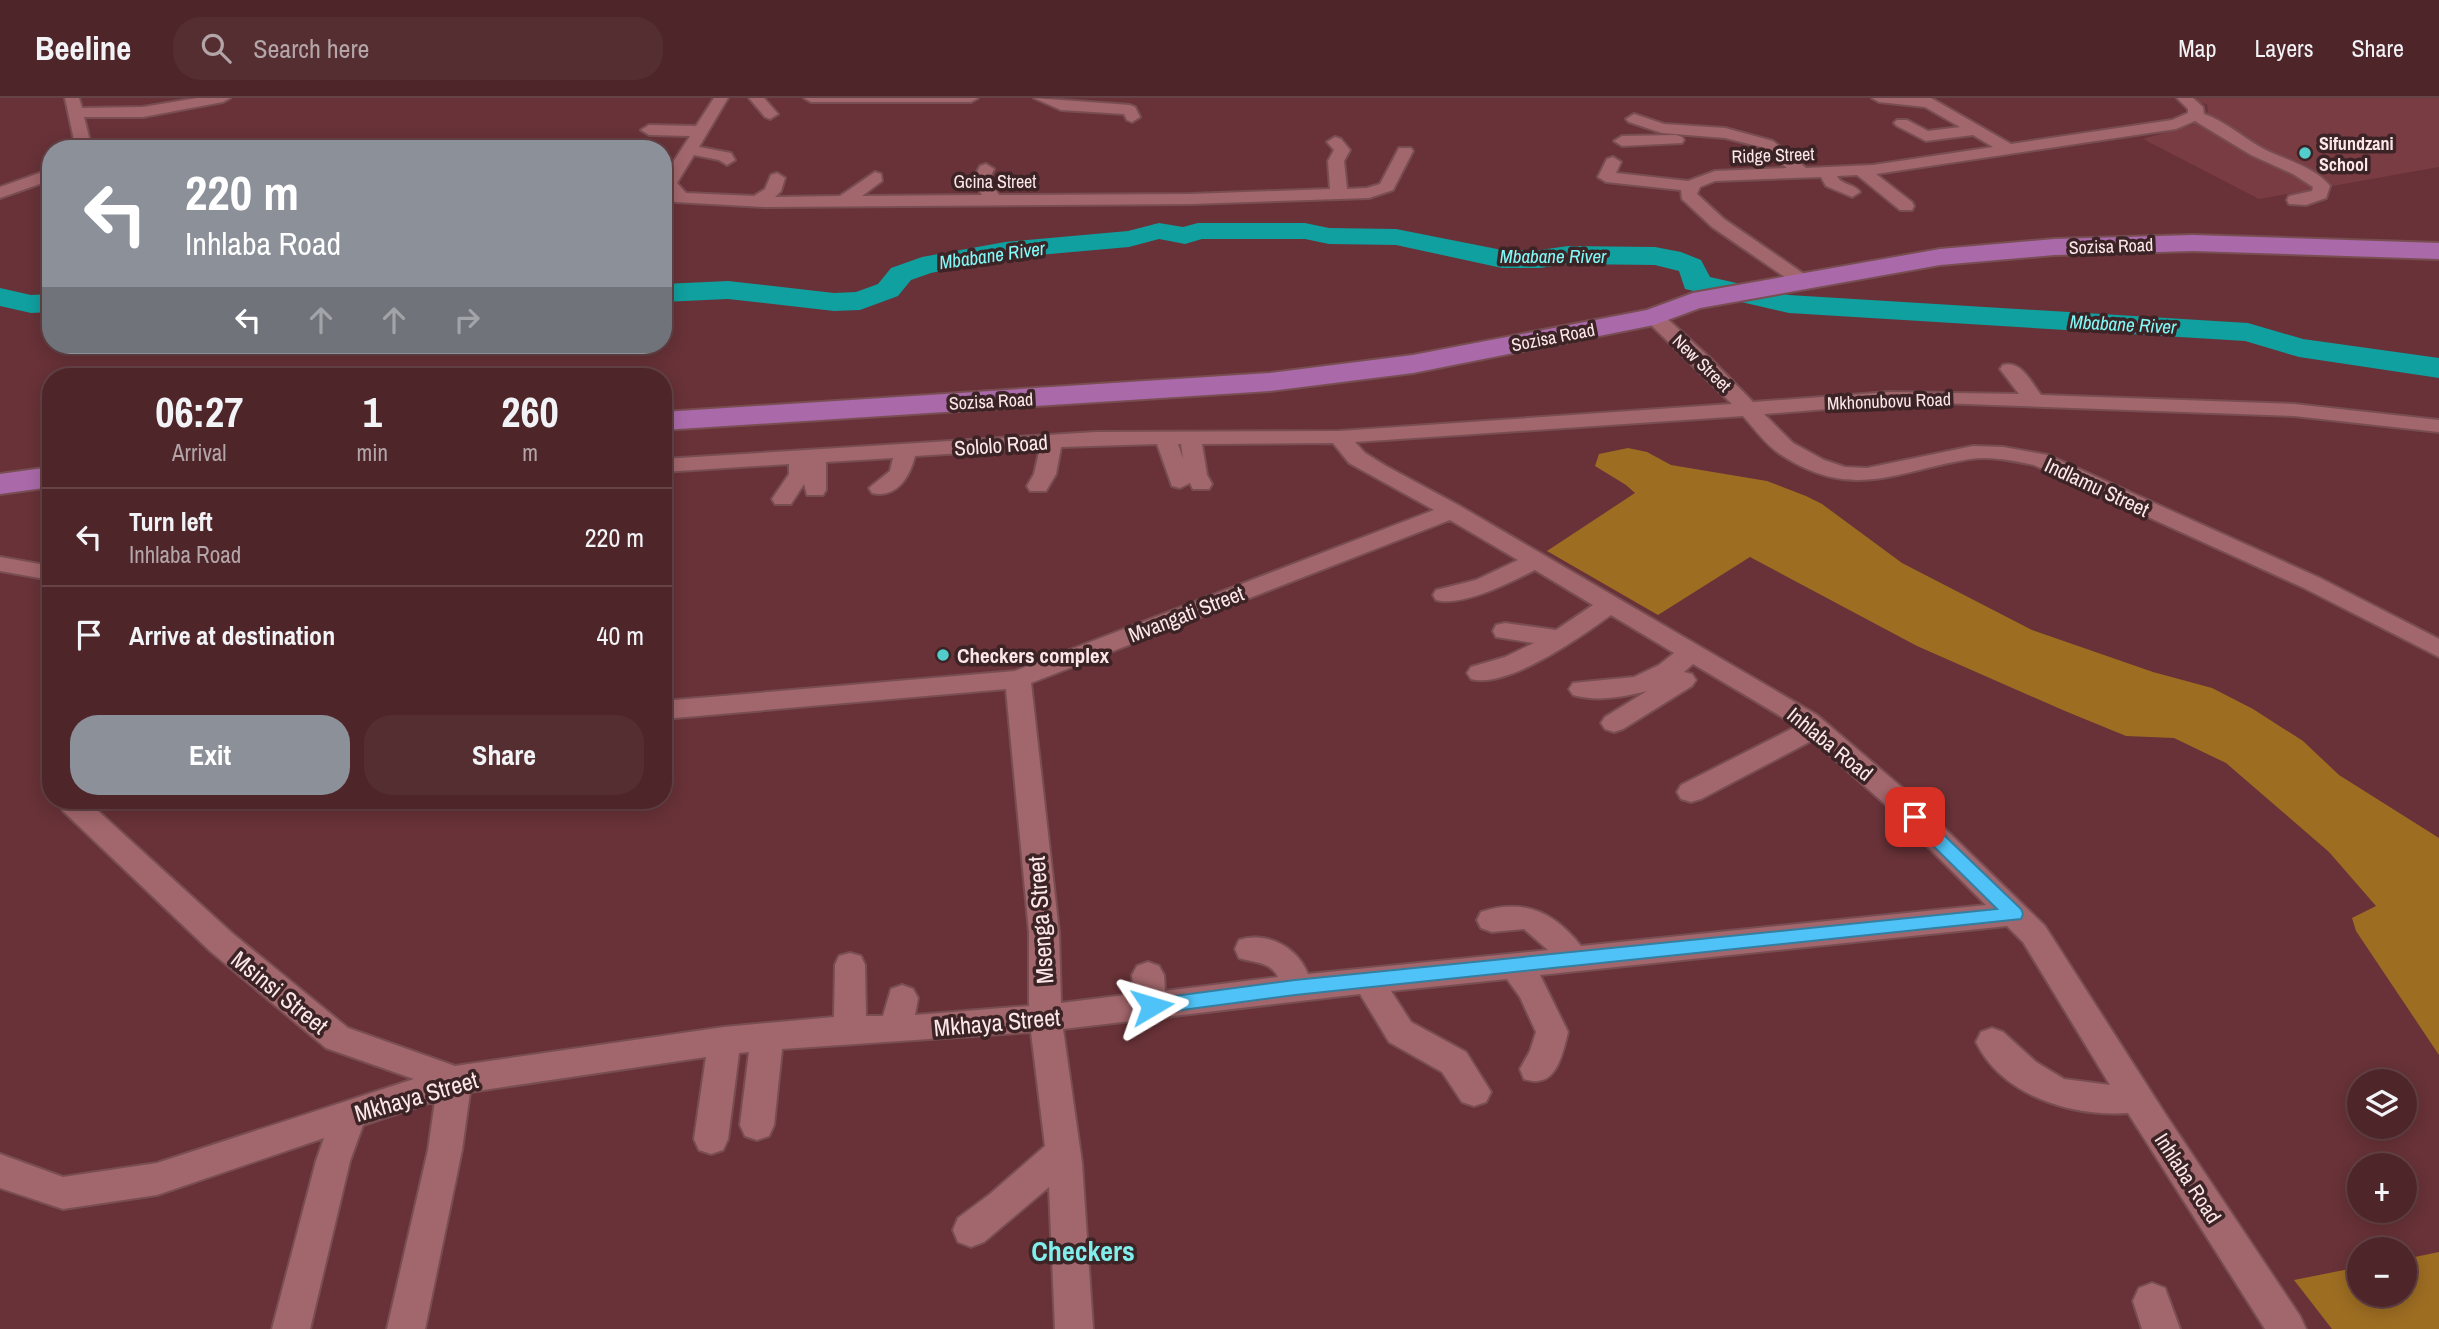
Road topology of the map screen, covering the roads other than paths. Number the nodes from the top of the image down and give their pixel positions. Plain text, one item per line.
1 (223, 98) edge
2 (721, 98) edge
3 (756, 98) edge
4 (811, 98) edge
5 (971, 98) edge
6 (1041, 98) edge
7 (1879, 98) edge
8 (824, 99) edge
9 (901, 99) edge
10 (1924, 100) edge
11 (927, 103) edge
12 (2189, 105) edge
13 (74, 113) edge
14 (770, 114) dead end
15 (854, 114) dead end
16 (1132, 117) dead end
17 (1634, 119) dead end
18 (118, 121) dead end
19 (1902, 123) dead end
20 (649, 130) dead end
21 (701, 130) junction
22 (1978, 132) junction
23 (1747, 138) junction
24 (82, 140) edge
25 (1622, 141) dead end
26 (1335, 142) dead end
27 (2013, 142) junction
28 (689, 150) junction
29 (1405, 151) dead end
30 (727, 160) dead end
31 (1614, 162) dead end
32 (1860, 167) junction
33 (986, 169) dead end
34 (1827, 173) junction
35 (1804, 174) junction
36 (673, 176) edge
37 (42, 177) edge
38 (874, 177) dead end
39 (777, 178) dead end
40 (1228, 186) dead end
41 (1691, 186) junction
42 (672, 188) edge
43 (1852, 192) dead end
44 (0, 193) edge
45 (1338, 195) junction
46 (1191, 199) junction
47 (988, 200) junction
48 (2295, 200) dead end
49 (844, 201) junction
50 (757, 202) junction
51 (1906, 206) dead end
52 (2439, 250) edge
53 (1789, 282) junction
54 (1654, 317) junction
55 (2010, 369) dead end
56 (2035, 401) junction
57 (1750, 410) junction
58 (672, 420) edge
59 (2439, 426) edge
60 (1375, 434) junction
61 (1339, 437) junction
62 (1165, 438) junction
63 (1191, 438) junction
64 (1052, 441) junction
65 (905, 452) junction
66 (808, 458) junction
67 (672, 466) edge
68 (1371, 467) junction
69 (42, 478) edge
70 (0, 484) edge
71 (1038, 486) dead end
72 (880, 488) dead end
73 (815, 490) dead end
74 (783, 499) dead end
75 (1452, 511) junction
76 (1536, 561) junction
77 (0, 564) edge
78 (42, 571) edge
79 (1445, 595) dead end
80 (1610, 604) junction
81 (1505, 631) dead end
82 (1560, 638) junction
83 (2439, 649) edge
84 (1701, 657) junction
85 (1480, 673) dead end
86 (1018, 679) junction
87 (1582, 689) dead end
88 (672, 709) edge
89 (1614, 723) dead end
90 (1815, 728) junction
91 (1690, 792) dead end
92 (78, 809) edge
93 (2014, 914) junction
94 (1492, 920) dead end
95 (1250, 949) dead end
96 (1573, 959) junction
97 (850, 965) dead end
98 (1516, 965) junction
99 (1148, 975) dead end
100 (1368, 980) junction
101 (1295, 988) junction
102 (902, 998) dead end
103 (1152, 1006) junction
104 (1045, 1018) junction
105 (850, 1029) junction
106 (897, 1030) junction
107 (767, 1037) junction
108 (724, 1041) junction
109 (1992, 1042) dead end
110 (1536, 1069) dead end
111 (455, 1080) junction
112 (1474, 1092) dead end
113 (2136, 1098) junction
114 (350, 1114) junction
115 (757, 1125) dead end
116 (711, 1139) dead end
117 (1063, 1152) junction
118 (0, 1170) edge
119 (971, 1230) dead end
120 (291, 1329) edge
121 (406, 1329) edge
122 (1074, 1329) edge
123 (2287, 1329) edge

1 - 13 street
2 - 21 street
3 - 14 street
4 - 8 street
5 - 11 street
6 - 16 street
7 - 10 street
8 - 9 street
8 - 15 street
9 - 11 street
10 - 22 street
12 - 27 street
12 - 48 street
13 - 18 street
13 - 24 street
17 - 23 street
19 - 22 street
20 - 21 street
21 - 28 street
22 - 27 street
23 - 25 street
23 - 35 street
26 - 45 street
27 - 32 street, Ridge Street
28 - 30 street
28 - 36 street
29 - 45 street, Gcina Street
31 - 41 street
32 - 34 street, Ridge Street
32 - 51 street
33 - 47 street
34 - 35 street, Ridge Street
34 - 43 street
35 - 41 street, Ridge Street
37 - 44 street
38 - 49 street
39 - 50 street
40 - 46 street
41 - 53 street
42 - 50 street, Gcina Street
45 - 46 street, Gcina Street
46 - 47 street, Gcina Street
47 - 49 street, Gcina Street
49 - 50 street, Gcina Street
52 - 53 main road, Sozisa Road
53 - 54 main road, Sozisa Road
54 - 57 street, New Street
54 - 58 main road, Sozisa Road
55 - 56 street
56 - 57 street, Mkhonubovu Road
56 - 59 street, Mkhonubovu Road
57 - 60 street, Mkhonubovu Road
57 - 83 street, Indlamu Street
60 - 61 street, Mkhonubovu Road
60 - 68 street
61 - 63 street, Sololo Road
61 - 68 street, Inhlaba Road
62 - 63 street, Sololo Road
62 - 63 street
62 - 64 street, Sololo Road
64 - 65 street, Sololo Road
64 - 71 street
65 - 66 street, Sololo Road
65 - 72 street
66 - 67 street, Sololo Road
66 - 73 street
66 - 74 street
68 - 75 street, Inhlaba Road
69 - 70 main road
75 - 76 street, Inhlaba Road
75 - 86 street, Mvangati Street
76 - 79 street
76 - 80 street, Inhlaba Road
77 - 78 street
80 - 82 street
80 - 84 street, Inhlaba Road
81 - 82 street
82 - 85 street
84 - 87 street
84 - 89 street
84 - 90 street, Inhlaba Road
86 - 88 street, Mvangati Street
86 - 104 street, Msenga Street
90 - 91 street
90 - 93 street, Inhlaba Road
92 - 111 street, Msinsi Street
93 - 96 street, Mkhaya Street
93 - 113 street, Inhlaba Road
94 - 96 street
95 - 101 street
96 - 98 street, Mkhaya Street
97 - 105 street
98 - 100 street, Mkhaya Street
98 - 110 street
99 - 103 street
100 - 101 street, Mkhaya Street
100 - 112 street
101 - 103 street, Mkhaya Street
102 - 106 street
103 - 104 street, Mkhaya Street
104 - 106 street, Mkhaya Street
104 - 117 street, Msenga Street
105 - 106 street, Mkhaya Street
105 - 107 street, Mkhaya Street
107 - 108 street, Mkhaya Street
107 - 115 street
108 - 111 street, Mkhaya Street
108 - 116 street
109 - 113 street
111 - 114 street, Mkhaya Street
111 - 121 street
113 - 123 street, Inhlaba Road
114 - 118 street, Mkhaya Street
114 - 120 street
117 - 119 street
117 - 122 street, Msenga Street

